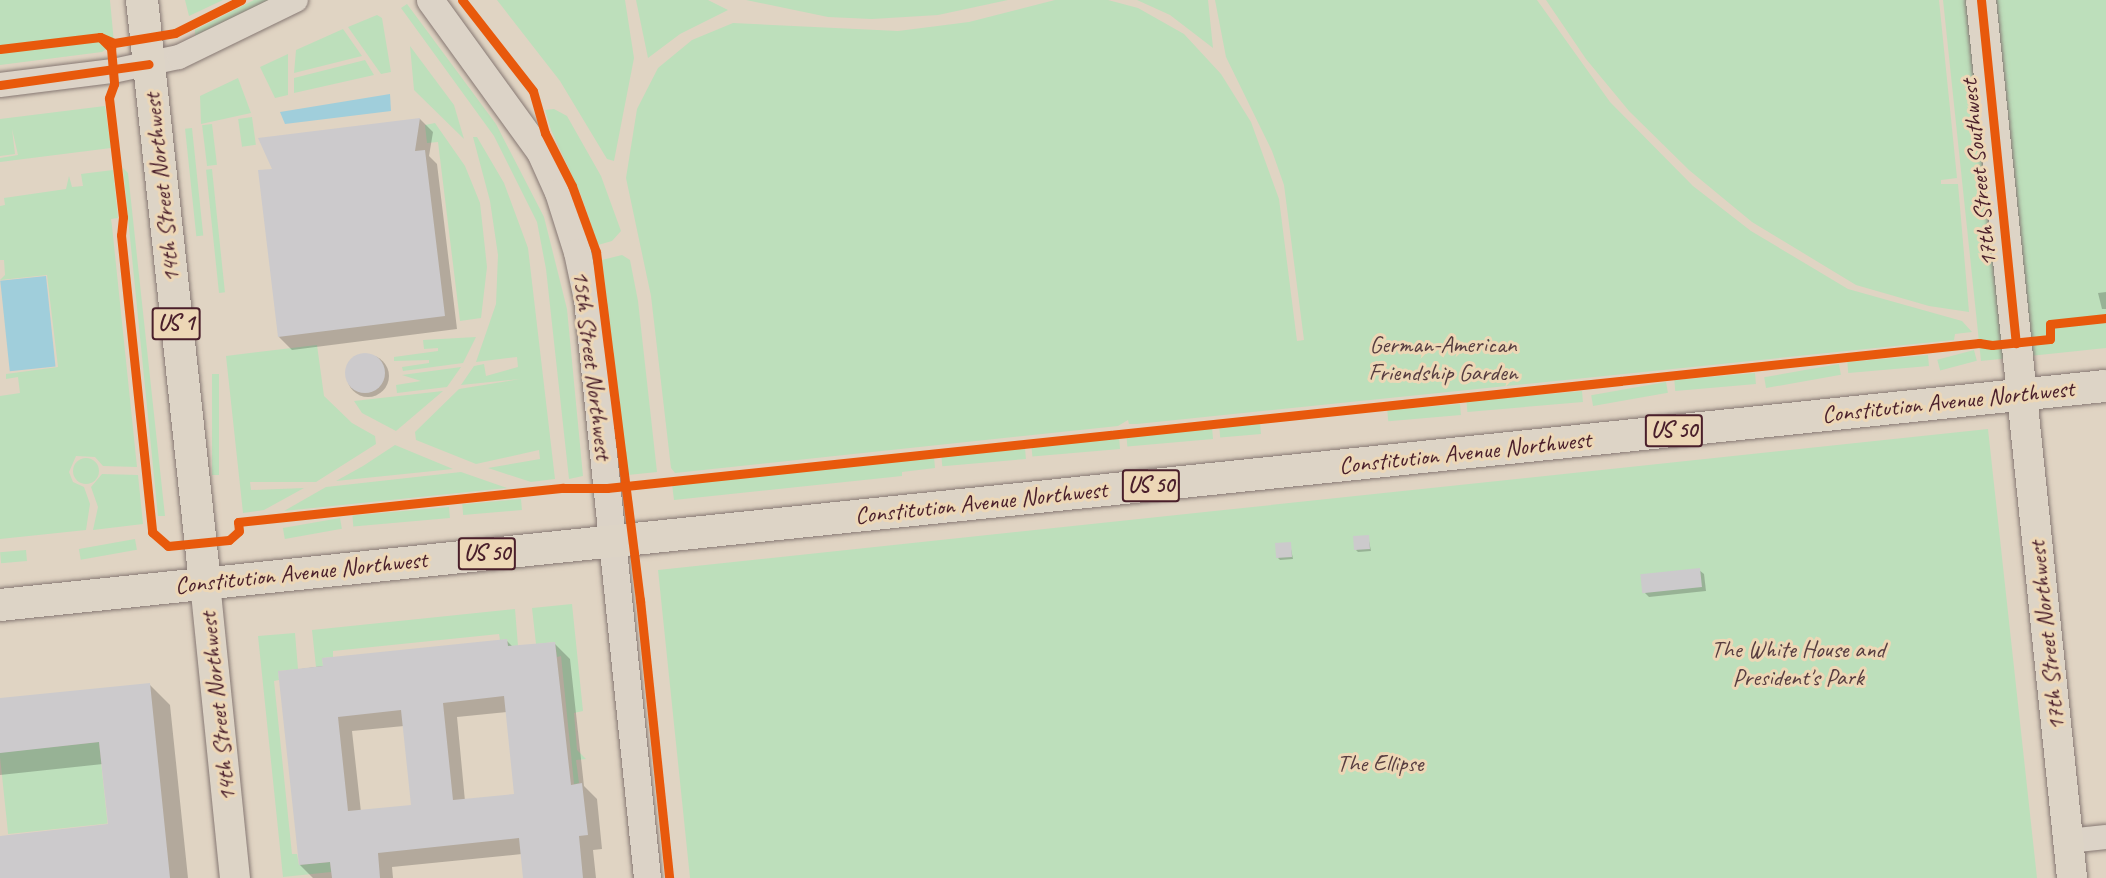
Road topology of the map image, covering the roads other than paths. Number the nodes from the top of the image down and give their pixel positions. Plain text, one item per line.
1 (142, 0) edge
2 (296, 0) edge
3 (430, 0) edge
4 (1981, 0) edge
5 (149, 64) junction
6 (0, 85) edge
7 (2106, 386) edge
8 (2022, 394) junction
9 (611, 541) junction
10 (205, 583) junction
11 (0, 604) edge
12 (2106, 837) edge
13 (2068, 841) junction
14 (236, 878) edge
15 (647, 878) edge
16 (2072, 878) edge

1 - 5 highway, 14th Street Northwest / US 1
2 - 5 street
3 - 9 main road, 15th Street Northwest
4 - 8 main road, 17th Street Southwest
5 - 6 street
5 - 10 highway, 14th Street Northwest / US 1
7 - 8 highway, Constitution Avenue Northwest / US 50
8 - 9 highway, Constitution Avenue Northwest / US 50
8 - 13 main road, 17th Street Northwest
9 - 10 highway, Constitution Avenue Northwest / US 50
9 - 15 main road, 15th Street Northwest
10 - 11 highway, Constitution Avenue Northwest
10 - 14 main road, 14th Street Northwest
12 - 13 street
13 - 16 main road, 17th Street Northwest

